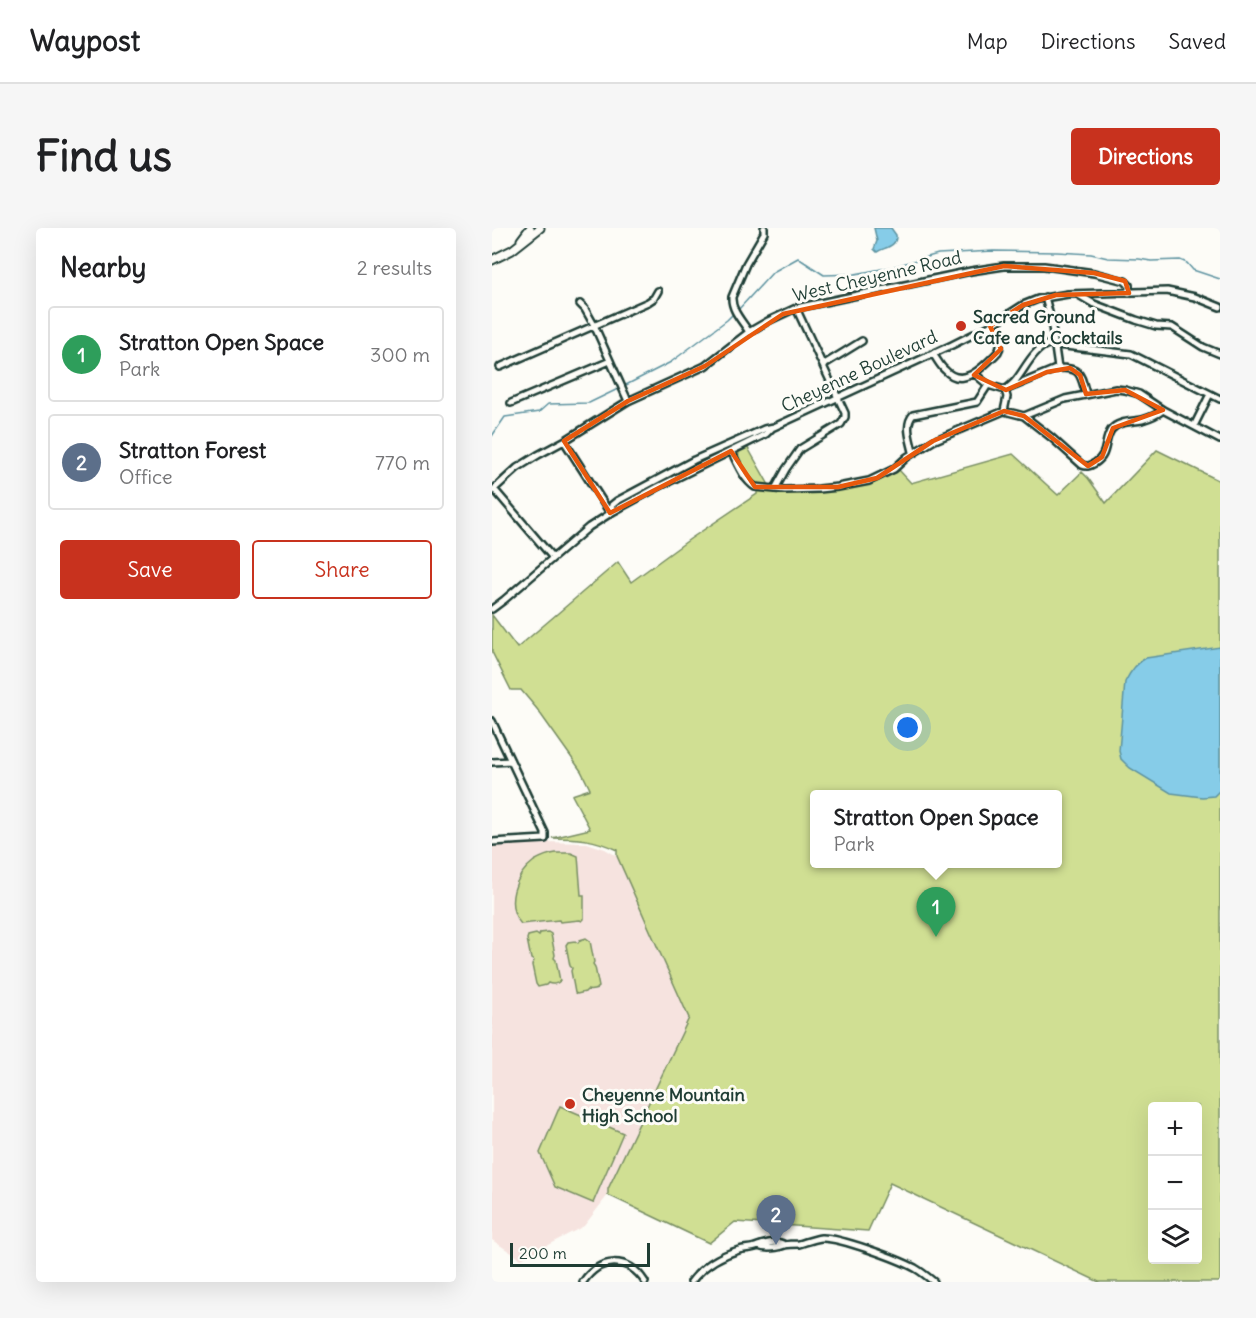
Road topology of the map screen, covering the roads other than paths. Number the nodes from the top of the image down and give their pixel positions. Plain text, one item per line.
1 (530, 228) edge
2 (540, 228) edge
3 (764, 228) edge
4 (515, 247) junction
5 (492, 260) edge
6 (658, 291) dead end
7 (1130, 293) junction
8 (1077, 294) junction
9 (1045, 297) junction
10 (580, 304) dead end
11 (1220, 307) edge
12 (796, 308) junction
13 (594, 325) junction
14 (990, 326) junction
15 (748, 332) junction
16 (862, 341) dead end
17 (1056, 345) junction
18 (933, 354) junction
19 (1220, 354) edge
20 (609, 361) junction
21 (823, 365) junction
22 (500, 367) dead end
23 (1058, 369) junction
24 (975, 374) junction
25 (988, 385) junction
26 (1005, 390) junction
27 (1086, 394) junction
28 (1210, 394) junction
29 (837, 398) junction
30 (1220, 399) edge
31 (628, 401) junction
32 (512, 403) dead end
33 (1163, 410) junction
34 (1004, 411) junction
35 (1024, 416) junction
36 (1194, 426) junction
37 (773, 427) junction
38 (1220, 440) edge
39 (564, 441) junction
40 (731, 451) junction
41 (913, 453) junction
42 (775, 489) junction
43 (493, 490) edge
44 (610, 513) junction
45 (553, 558) junction
46 (492, 609) edge
47 (492, 721) edge
48 (511, 761) junction
49 (492, 762) edge
50 (492, 842) edge
51 (583, 1282) edge
52 (645, 1282) edge
53 (691, 1282) edge
54 (934, 1282) edge

1 - 4 main road
2 - 4 main road
3 - 15 street
4 - 5 main road
6 - 13 street
7 - 8 street, Cheyenne Boulevard
7 - 11 street, Cheyenne Boulevard
7 - 12 street, West Cheyenne Road
8 - 9 street, Cheyenne Boulevard
8 - 19 street
9 - 14 street, Cheyenne Boulevard
9 - 17 street
10 - 13 street
12 - 15 street, West Cheyenne Road
12 - 21 street
13 - 20 street
13 - 22 street
14 - 18 street, Cheyenne Boulevard
14 - 24 street
15 - 31 street, West Cheyenne Road
16 - 21 street
17 - 23 street
17 - 26 street
17 - 28 street
18 - 24 street
18 - 29 street, Cheyenne Boulevard
20 - 31 street
20 - 32 street
21 - 29 street
23 - 26 street
23 - 27 street
24 - 25 street
25 - 26 street
25 - 41 street
26 - 34 street
27 - 33 street
27 - 35 street
28 - 30 street
28 - 36 street
29 - 37 street, Cheyenne Boulevard
29 - 42 street
31 - 39 street, West Cheyenne Road
33 - 35 street
33 - 36 street
34 - 35 street
34 - 41 street
36 - 38 street
37 - 40 street, Cheyenne Boulevard
37 - 44 street, Cheyenne Boulevard
39 - 43 street, West Cheyenne Road
39 - 44 street
40 - 42 street
40 - 44 street, Cheyenne Boulevard
41 - 42 street
43 - 45 street
44 - 45 street, Cheyenne Boulevard
45 - 46 street, Cheyenne Boulevard
47 - 48 street
48 - 49 street
48 - 50 street
51 - 52 street
53 - 54 street

